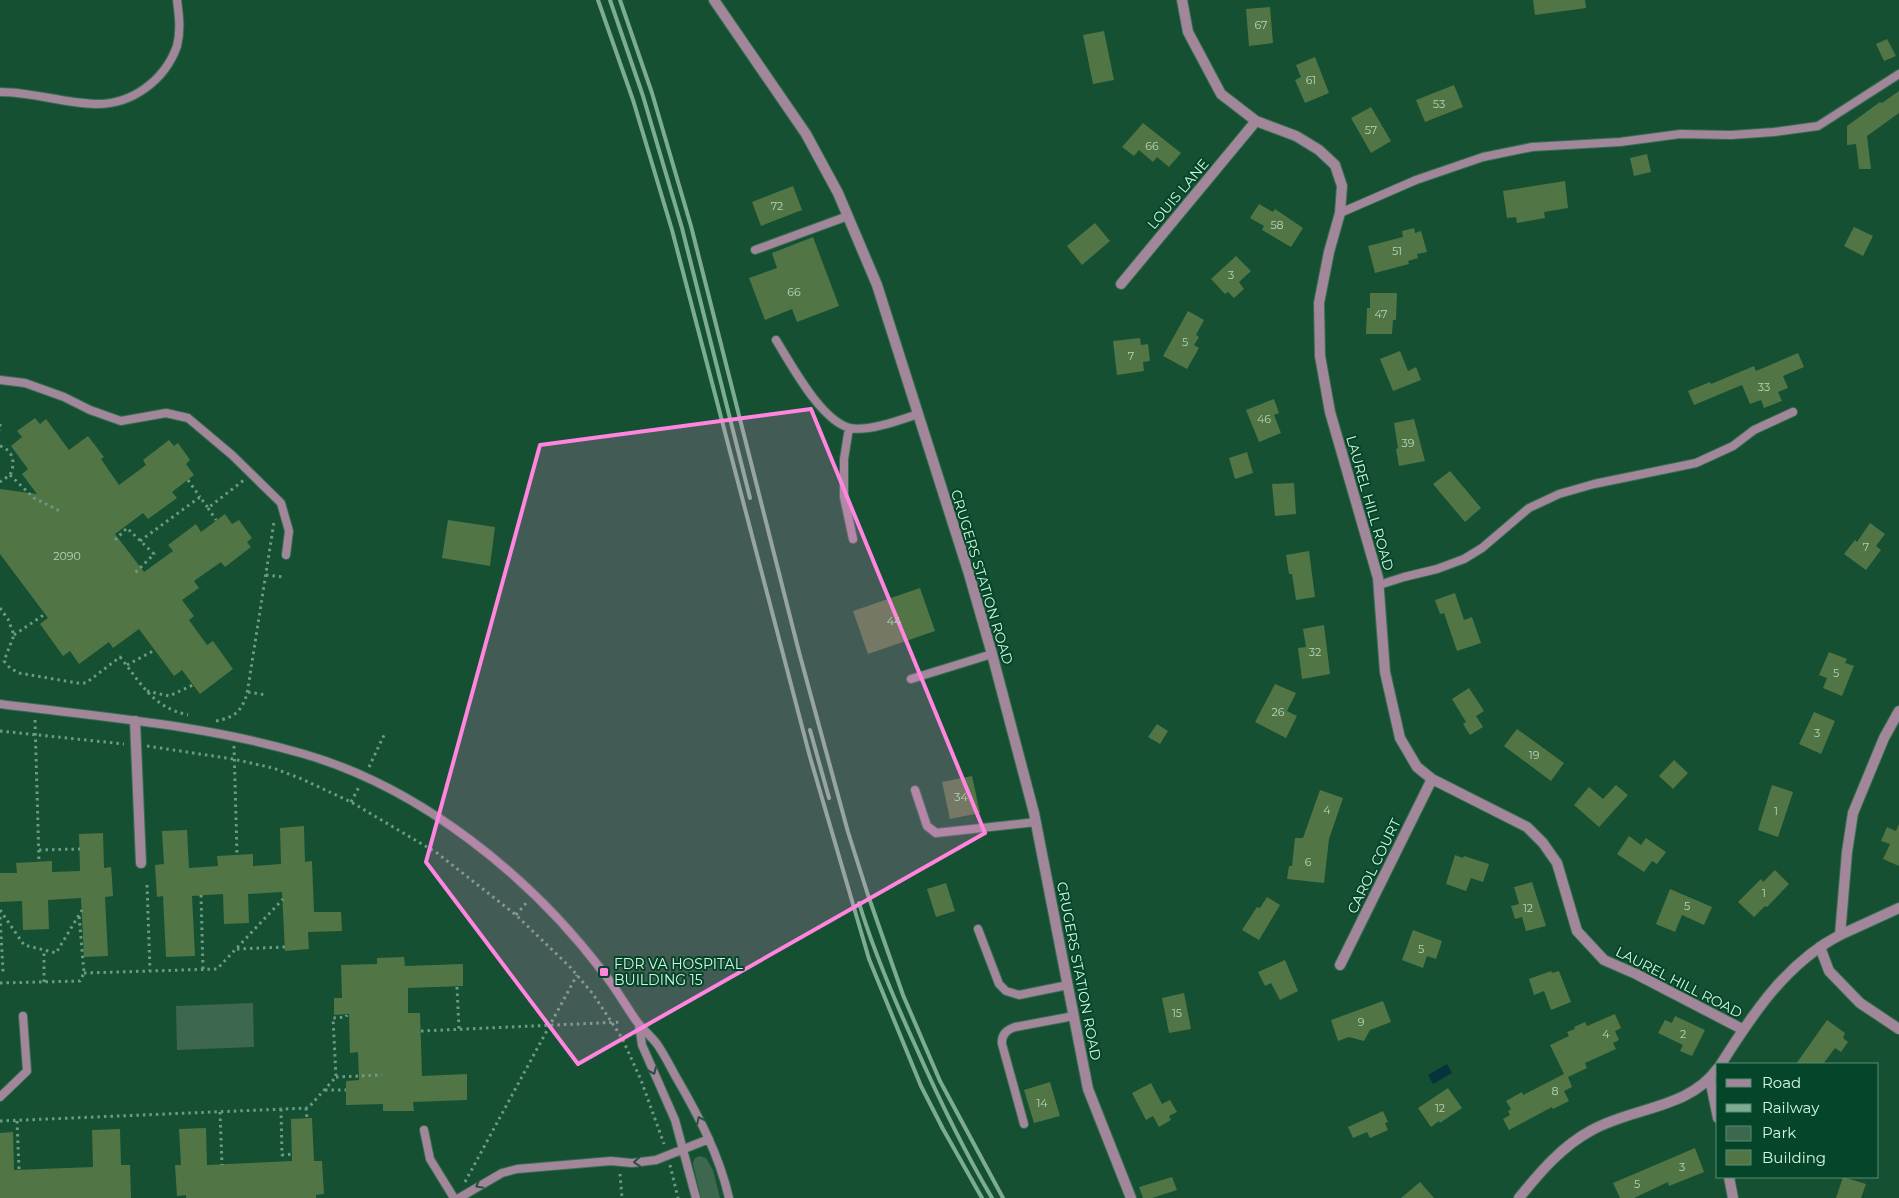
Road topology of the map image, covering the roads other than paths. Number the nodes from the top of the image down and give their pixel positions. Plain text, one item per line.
1 (177, 0) edge
2 (714, 0) edge
3 (1182, 0) edge
4 (1899, 74) edge
5 (0, 92) edge
6 (1256, 121) junction
7 (1340, 213) junction
8 (848, 216) junction
9 (755, 250) dead end
10 (1121, 284) dead end
11 (776, 340) dead end
12 (0, 380) edge
13 (1793, 412) dead end
14 (918, 414) junction
15 (849, 428) junction
16 (852, 539) dead end
17 (286, 555) dead end
18 (1379, 585) junction
19 (992, 654) junction
20 (911, 679) dead end
21 (0, 704) edge
22 (1899, 711) edge
23 (136, 721) junction
24 (1432, 779) junction
25 (915, 790) dead end
26 (1036, 822) junction
27 (141, 863) dead end
28 (1899, 908) edge
29 (978, 929) dead end
30 (1840, 935) junction
31 (1820, 947) junction
32 (1340, 966) dead end
33 (1068, 985) junction
34 (23, 1016) dead end
35 (1074, 1016) junction
36 (639, 1025) junction
37 (1742, 1029) junction
38 (1899, 1030) edge
39 (1722, 1063) edge
40 (1716, 1071) edge
41 (1710, 1079) junction
42 (0, 1097) edge
43 (1716, 1108) edge
44 (1024, 1124) dead end
45 (424, 1130) dead end
46 (709, 1140) junction
47 (684, 1149) junction
48 (1729, 1178) edge
49 (454, 1198) edge
50 (459, 1198) edge
51 (696, 1198) edge
52 (729, 1198) edge
53 (1131, 1198) edge
54 (1520, 1198) edge
55 (1733, 1198) edge

1 - 5 lane
2 - 8 street, CRUGERS STATION ROAD
3 - 6 street, LAUREL HILL ROAD
4 - 7 lane
6 - 7 street, LAUREL HILL ROAD
6 - 10 street, LOUIS LANE
7 - 18 street, LAUREL HILL ROAD
8 - 9 lane
8 - 14 street, CRUGERS STATION ROAD
11 - 15 lane
12 - 17 lane
13 - 18 lane
14 - 15 lane
14 - 19 street, CRUGERS STATION ROAD
15 - 16 lane
18 - 24 street, LAUREL HILL ROAD
19 - 20 lane
19 - 26 street, CRUGERS STATION ROAD
21 - 23 lane
22 - 30 street
23 - 27 street
23 - 36 lane
24 - 32 street, CAROL COURT
24 - 37 street, LAUREL HILL ROAD
25 - 26 lane
26 - 33 street, CRUGERS STATION ROAD
28 - 30 street
29 - 33 lane
30 - 31 street
31 - 37 street
31 - 38 street
33 - 35 street, CRUGERS STATION ROAD
34 - 42 lane
35 - 44 lane
35 - 53 street, CRUGERS STATION ROAD
46 -> 36 lane
36 -> 47 lane
37 - 39 street
40 - 41 street
41 - 43 street
41 - 54 street
45 - 49 lane
46 - 47 lane
46 - 52 lane
47 -> 50 lane
47 - 51 lane
48 - 55 street

